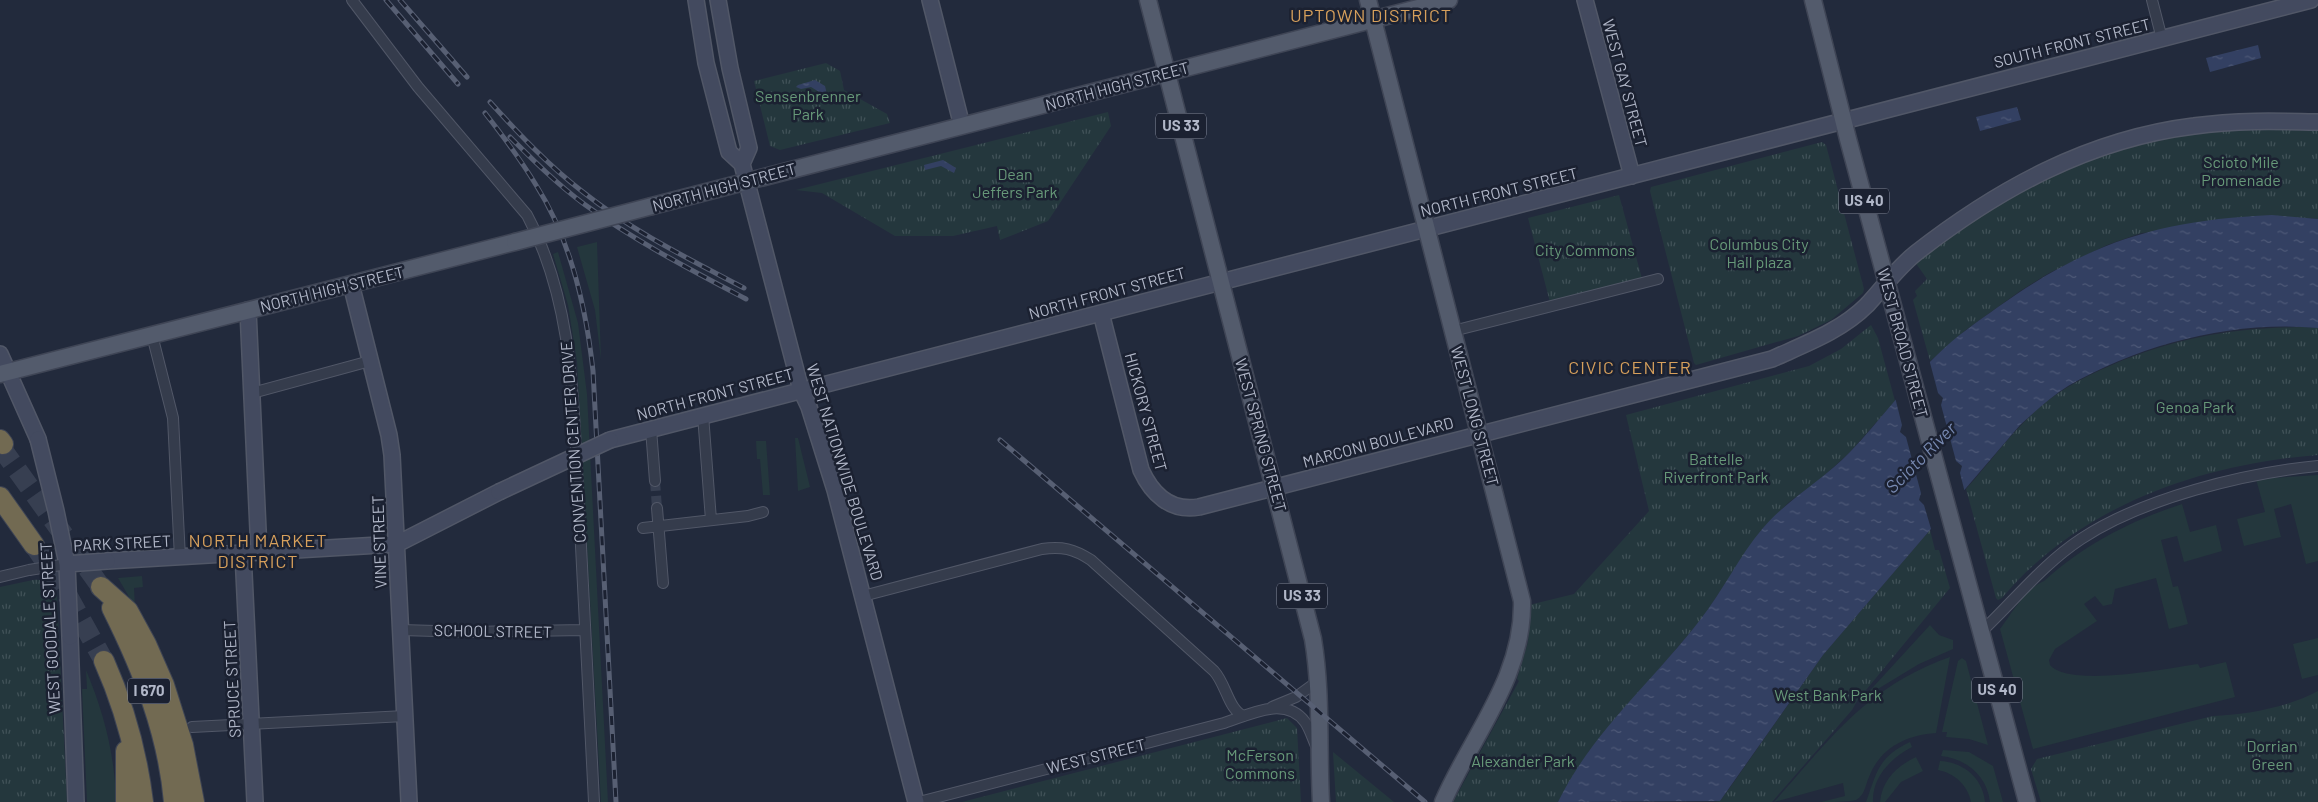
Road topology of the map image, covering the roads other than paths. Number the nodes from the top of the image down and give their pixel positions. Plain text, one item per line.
1 (352, 0) edge
2 (696, 0) edge
3 (718, 0) edge
4 (930, 0) edge
5 (1148, 0) edge
6 (1368, 0) edge
7 (1449, 0) edge
8 (1585, 0) edge
9 (1813, 0) edge
10 (2152, 0) edge
11 (2311, 0) edge
12 (1373, 20) junction
13 (2162, 38) junction
14 (1167, 73) junction
15 (1843, 120) junction
16 (2318, 122) edge
17 (962, 126) junction
18 (742, 164) junction
19 (1632, 176) junction
20 (746, 182) junction
21 (1427, 228) junction
22 (1658, 279) dead end
23 (1220, 281) junction
24 (1886, 282) junction
25 (351, 284) junction
26 (248, 310) junction
27 (1101, 313) junction
28 (1453, 331) junction
29 (152, 335) junction
30 (0, 354) edge
31 (370, 361) junction
32 (4, 373) edge
33 (801, 390) junction
34 (252, 393) junction
35 (703, 415) junction
36 (652, 429) junction
37 (1479, 434) junction
38 (2318, 466) edge
39 (655, 480) tunnel mouth
40 (1274, 487) junction
41 (0, 497) edge
42 (1177, 506) joint
43 (656, 508) tunnel mouth
44 (763, 512) dead end
45 (711, 520) junction
46 (660, 526) junction
47 (643, 528) dead end
48 (397, 544) junction
49 (34, 545) tunnel mouth
50 (259, 552) junction
51 (243, 554) junction
52 (180, 558) junction
53 (67, 564) junction
54 (0, 577) edge
55 (663, 583) dead end
56 (863, 596) junction
57 (401, 630) junction
58 (585, 630) junction
59 (1981, 632) junction
60 (104, 661) tunnel mouth
61 (1318, 681) junction
62 (1272, 707) junction
63 (405, 716) junction
64 (1244, 716) junction
65 (126, 719) junction
66 (251, 724) junction
67 (192, 727) dead end
68 (1318, 751) junction
69 (76, 802) edge
70 (126, 802) edge
71 (143, 802) edge
72 (174, 802) edge
73 (194, 802) edge
74 (255, 802) edge
75 (409, 802) edge
76 (594, 802) edge
77 (917, 802) edge
78 (1320, 802) edge
79 (1443, 802) edge
80 (2027, 802) edge

1 - 58 street, CONVENTION CENTER DRIVE
2 - 18 street
3 - 18 street
4 - 17 street
5 - 14 main road, US 33
6 - 12 main road, WEST LONG STREET
7 - 12 main road, NORTH HIGH STREET
8 - 19 street, WEST GAY STREET
9 - 15 main road, WEST BROAD STREET / US 40
10 - 13 street
11 - 13 street, SOUTH FRONT STREET
12 - 14 main road, NORTH HIGH STREET
12 - 21 main road, WEST LONG STREET
13 - 15 street, SOUTH FRONT STREET
14 - 17 main road, NORTH HIGH STREET
14 - 23 main road, WEST SPRING STREET / US 33
15 - 19 street, NORTH FRONT STREET
15 - 24 main road, WEST BROAD STREET / US 40
16 - 24 street, MARCONI BOULEVARD
17 - 20 main road, NORTH HIGH STREET
18 - 20 street, WEST NATIONWIDE BOULEVARD
19 - 21 street, NORTH FRONT STREET
20 - 25 main road, NORTH HIGH STREET, bridge
20 - 33 street, WEST NATIONWIDE BOULEVARD
21 - 23 street, NORTH FRONT STREET
21 - 28 main road, WEST LONG STREET
22 - 28 street
23 - 27 street, NORTH FRONT STREET
23 - 40 main road, WEST SPRING STREET / US 33
24 - 37 street, MARCONI BOULEVARD
24 - 59 main road, WEST BROAD STREET / US 40
25 - 26 main road, NORTH HIGH STREET
25 - 31 street, VINE STREET
26 - 29 main road, NORTH HIGH STREET
26 - 34 street
27 - 33 street, NORTH FRONT STREET
27 - 42 street, HICKORY STREET
28 - 37 main road, WEST LONG STREET
29 - 32 main road, NORTH HIGH STREET
29 - 52 street
30 - 32 street, WEST GOODALE STREET
31 - 34 street
31 - 48 street, VINE STREET
32 - 53 street, WEST GOODALE STREET, bridge
33 - 35 street, NORTH FRONT STREET
33 - 56 street, WEST NATIONWIDE BOULEVARD
34 - 50 street
35 - 36 street, NORTH FRONT STREET
35 - 45 street
36 - 39 street
36 - 48 street, NORTH FRONT STREET, bridge
37 - 40 street, MARCONI BOULEVARD
37 - 79 main road, WEST LONG STREET
38 - 59 street
40 - 42 street, MARCONI BOULEVARD
40 - 61 main road, WEST SPRING STREET / US 33
41 - 49 highway
43 - 46 street
44 - 45 street
45 - 46 street
46 - 47 street
46 - 55 street
48 - 50 street, PARK STREET
48 - 57 street, VINE STREET
50 - 51 street, PARK STREET
51 - 52 street, PARK STREET
51 - 66 street, SPRUCE STREET
52 - 53 street, PARK STREET, bridge
53 - 54 street, PARK STREET, bridge
53 - 69 street, WEST GOODALE STREET, bridge
56 - 64 street
56 - 77 street, WEST NATIONWIDE BOULEVARD
57 - 58 street, SCHOOL STREET
57 - 63 street, VINE STREET
58 - 76 street, CONVENTION CENTER DRIVE
59 - 80 main road, WEST BROAD STREET / US 40
60 - 65 highway, I 670
61 - 62 street, WEST STREET
61 - 68 main road, WEST SPRING STREET / US 33
62 - 64 street, WEST STREET
62 - 68 street
63 - 66 street
63 - 75 street, VINE STREET
64 - 77 street, WEST STREET
65 - 70 highway
65 - 71 highway, I 670
66 - 67 street
66 - 74 street, SPRUCE STREET
68 - 78 main road, WEST SPRING STREET / US 33
72 - 73 highway, I 670

